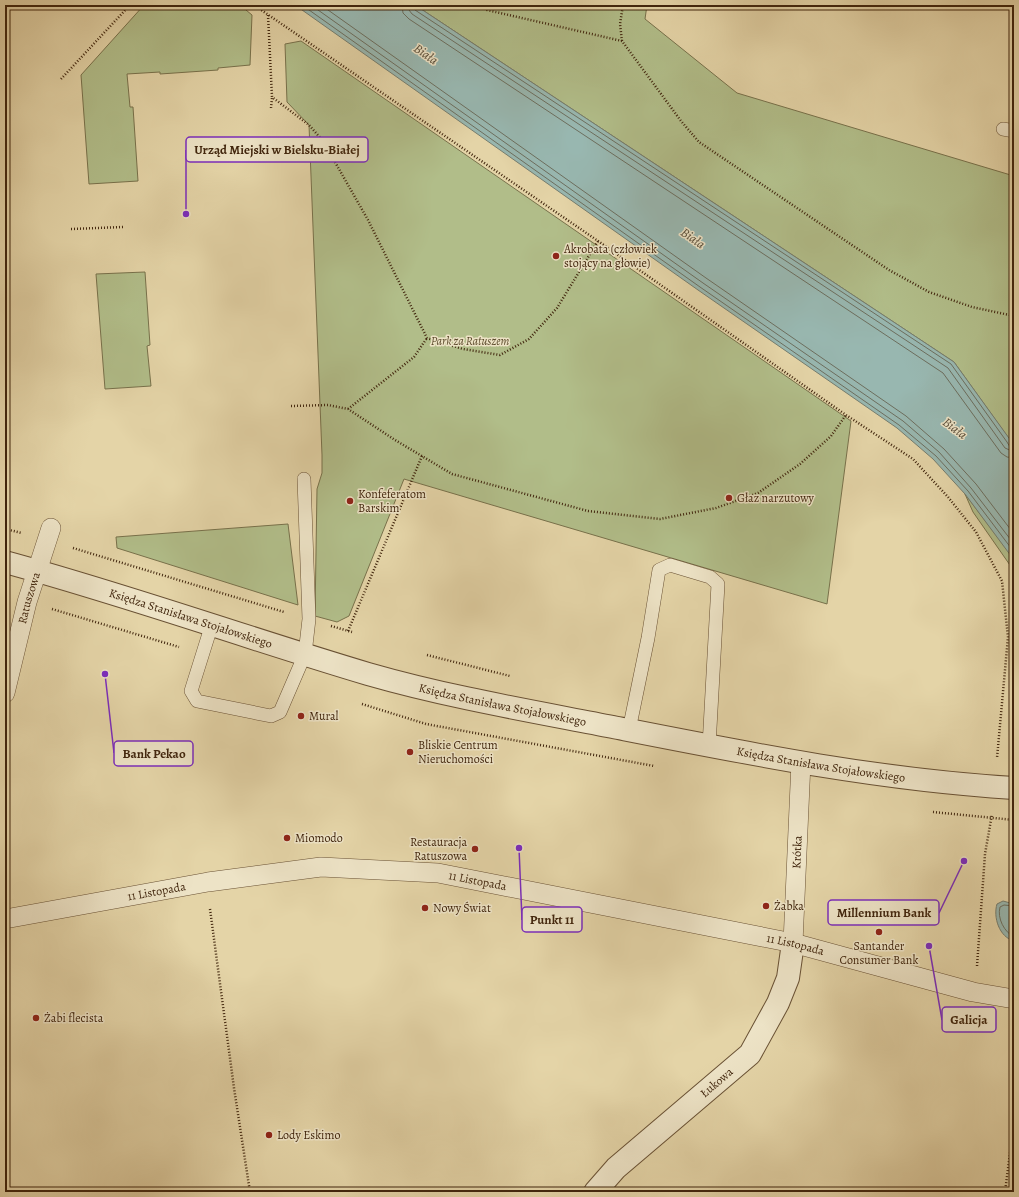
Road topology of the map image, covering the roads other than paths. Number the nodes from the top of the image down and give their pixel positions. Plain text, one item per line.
1 (304, 479) dead end
2 (49, 534) road end
3 (5, 562) edge
4 (38, 571) junction
5 (212, 624) junction
6 (305, 654) junction
7 (5, 693) edge
8 (629, 730) junction
9 (709, 746) junction
10 (801, 762) junction
11 (1014, 788) edge
12 (5, 919) edge
13 (793, 943) junction
14 (1014, 999) edge
15 (595, 1192) edge

1 - 6 lane
2 - 4 street, Ratuszowa
3 - 4 street, Księdza Stanisława Stojałowskiego
4 - 5 street, Księdza Stanisława Stojałowskiego
4 - 7 street, Ratuszowa
5 - 6 street, Księdza Stanisława Stojałowskiego
5 - 6 lane
6 - 8 street, Księdza Stanisława Stojałowskiego
8 - 9 street, Księdza Stanisława Stojałowskiego
8 - 9 lane
9 - 10 street, Księdza Stanisława Stojałowskiego
10 - 11 street, Księdza Stanisława Stojałowskiego
10 - 13 street, Krótka
12 - 13 street, 11 Listopada
13 - 14 street, 11 Listopada
13 - 15 street, Łukowa

